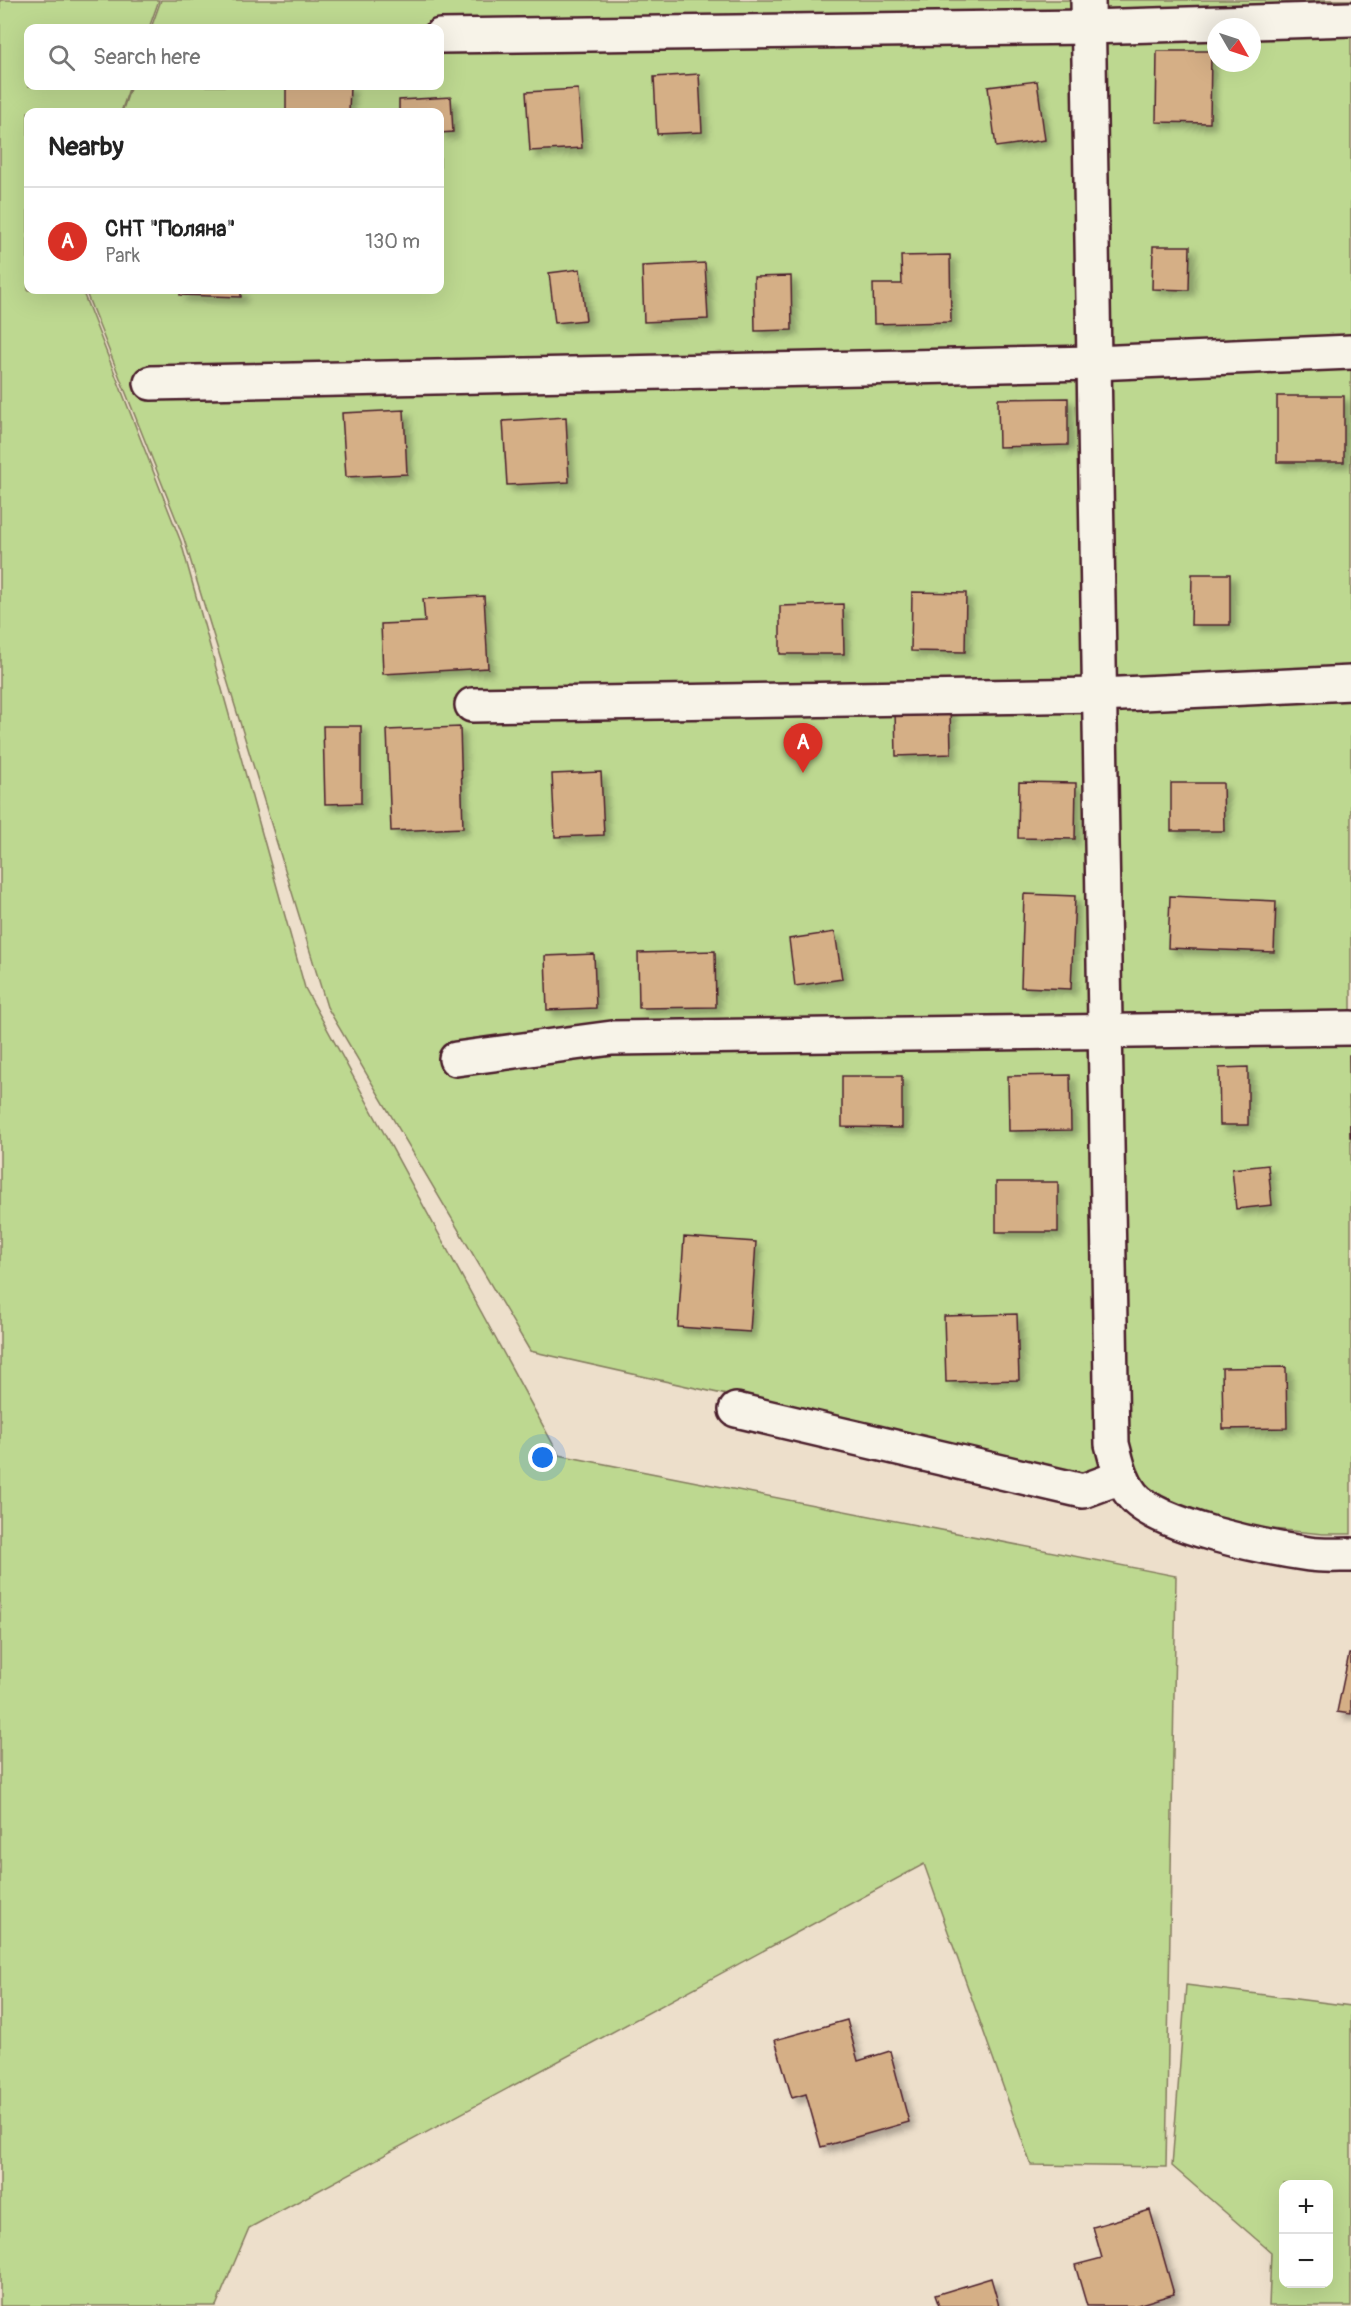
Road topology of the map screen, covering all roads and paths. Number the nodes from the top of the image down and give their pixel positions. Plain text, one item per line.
1 (1088, 13) edge
2 (1351, 19) edge
3 (444, 36) edge
4 (1351, 352) edge
5 (1094, 363) junction
6 (151, 383) dead end
7 (1351, 683) edge
8 (1100, 695) junction
9 (471, 705) dead end
10 (1351, 1028) edge
11 (1105, 1033) junction
12 (456, 1059) dead end
13 (736, 1410) dead end
14 (1121, 1477) junction
15 (1351, 1556) edge

1 - 2 street
1 - 3 street
1 - 5 street
4 - 5 street
5 - 6 street
5 - 8 street
7 - 8 street
8 - 9 street
8 - 11 street
10 - 11 street
11 - 12 street
11 - 14 street
13 - 14 street
14 - 15 street

